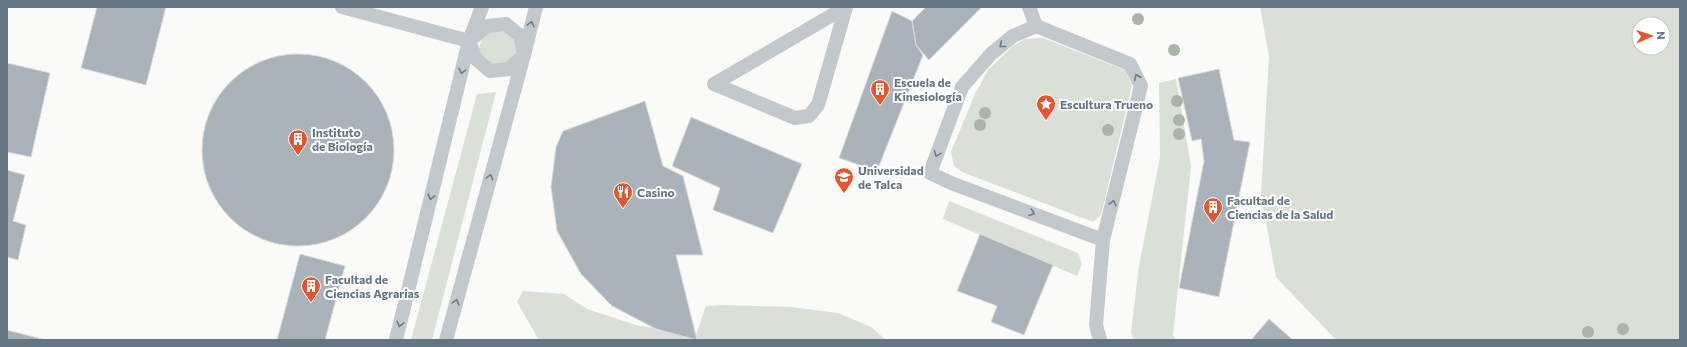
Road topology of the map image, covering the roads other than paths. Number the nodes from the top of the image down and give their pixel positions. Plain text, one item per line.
1 (342, 7) edge
2 (482, 7) edge
3 (536, 7) edge
4 (846, 7) edge
5 (1029, 7) edge
6 (1036, 26) junction
7 (469, 41) junction
8 (524, 55) junction
9 (1103, 240) junction
10 (396, 340) edge
11 (446, 340) edge
12 (1100, 340) edge

1 - 7 lane
2 - 7 lane
8 -> 3 lane
4 - 4 lane
5 - 6 lane
9 -> 6 lane
6 -> 9 lane
7 - 8 lane
7 - 8 lane
7 -> 10 lane
11 -> 8 lane
9 - 12 lane

